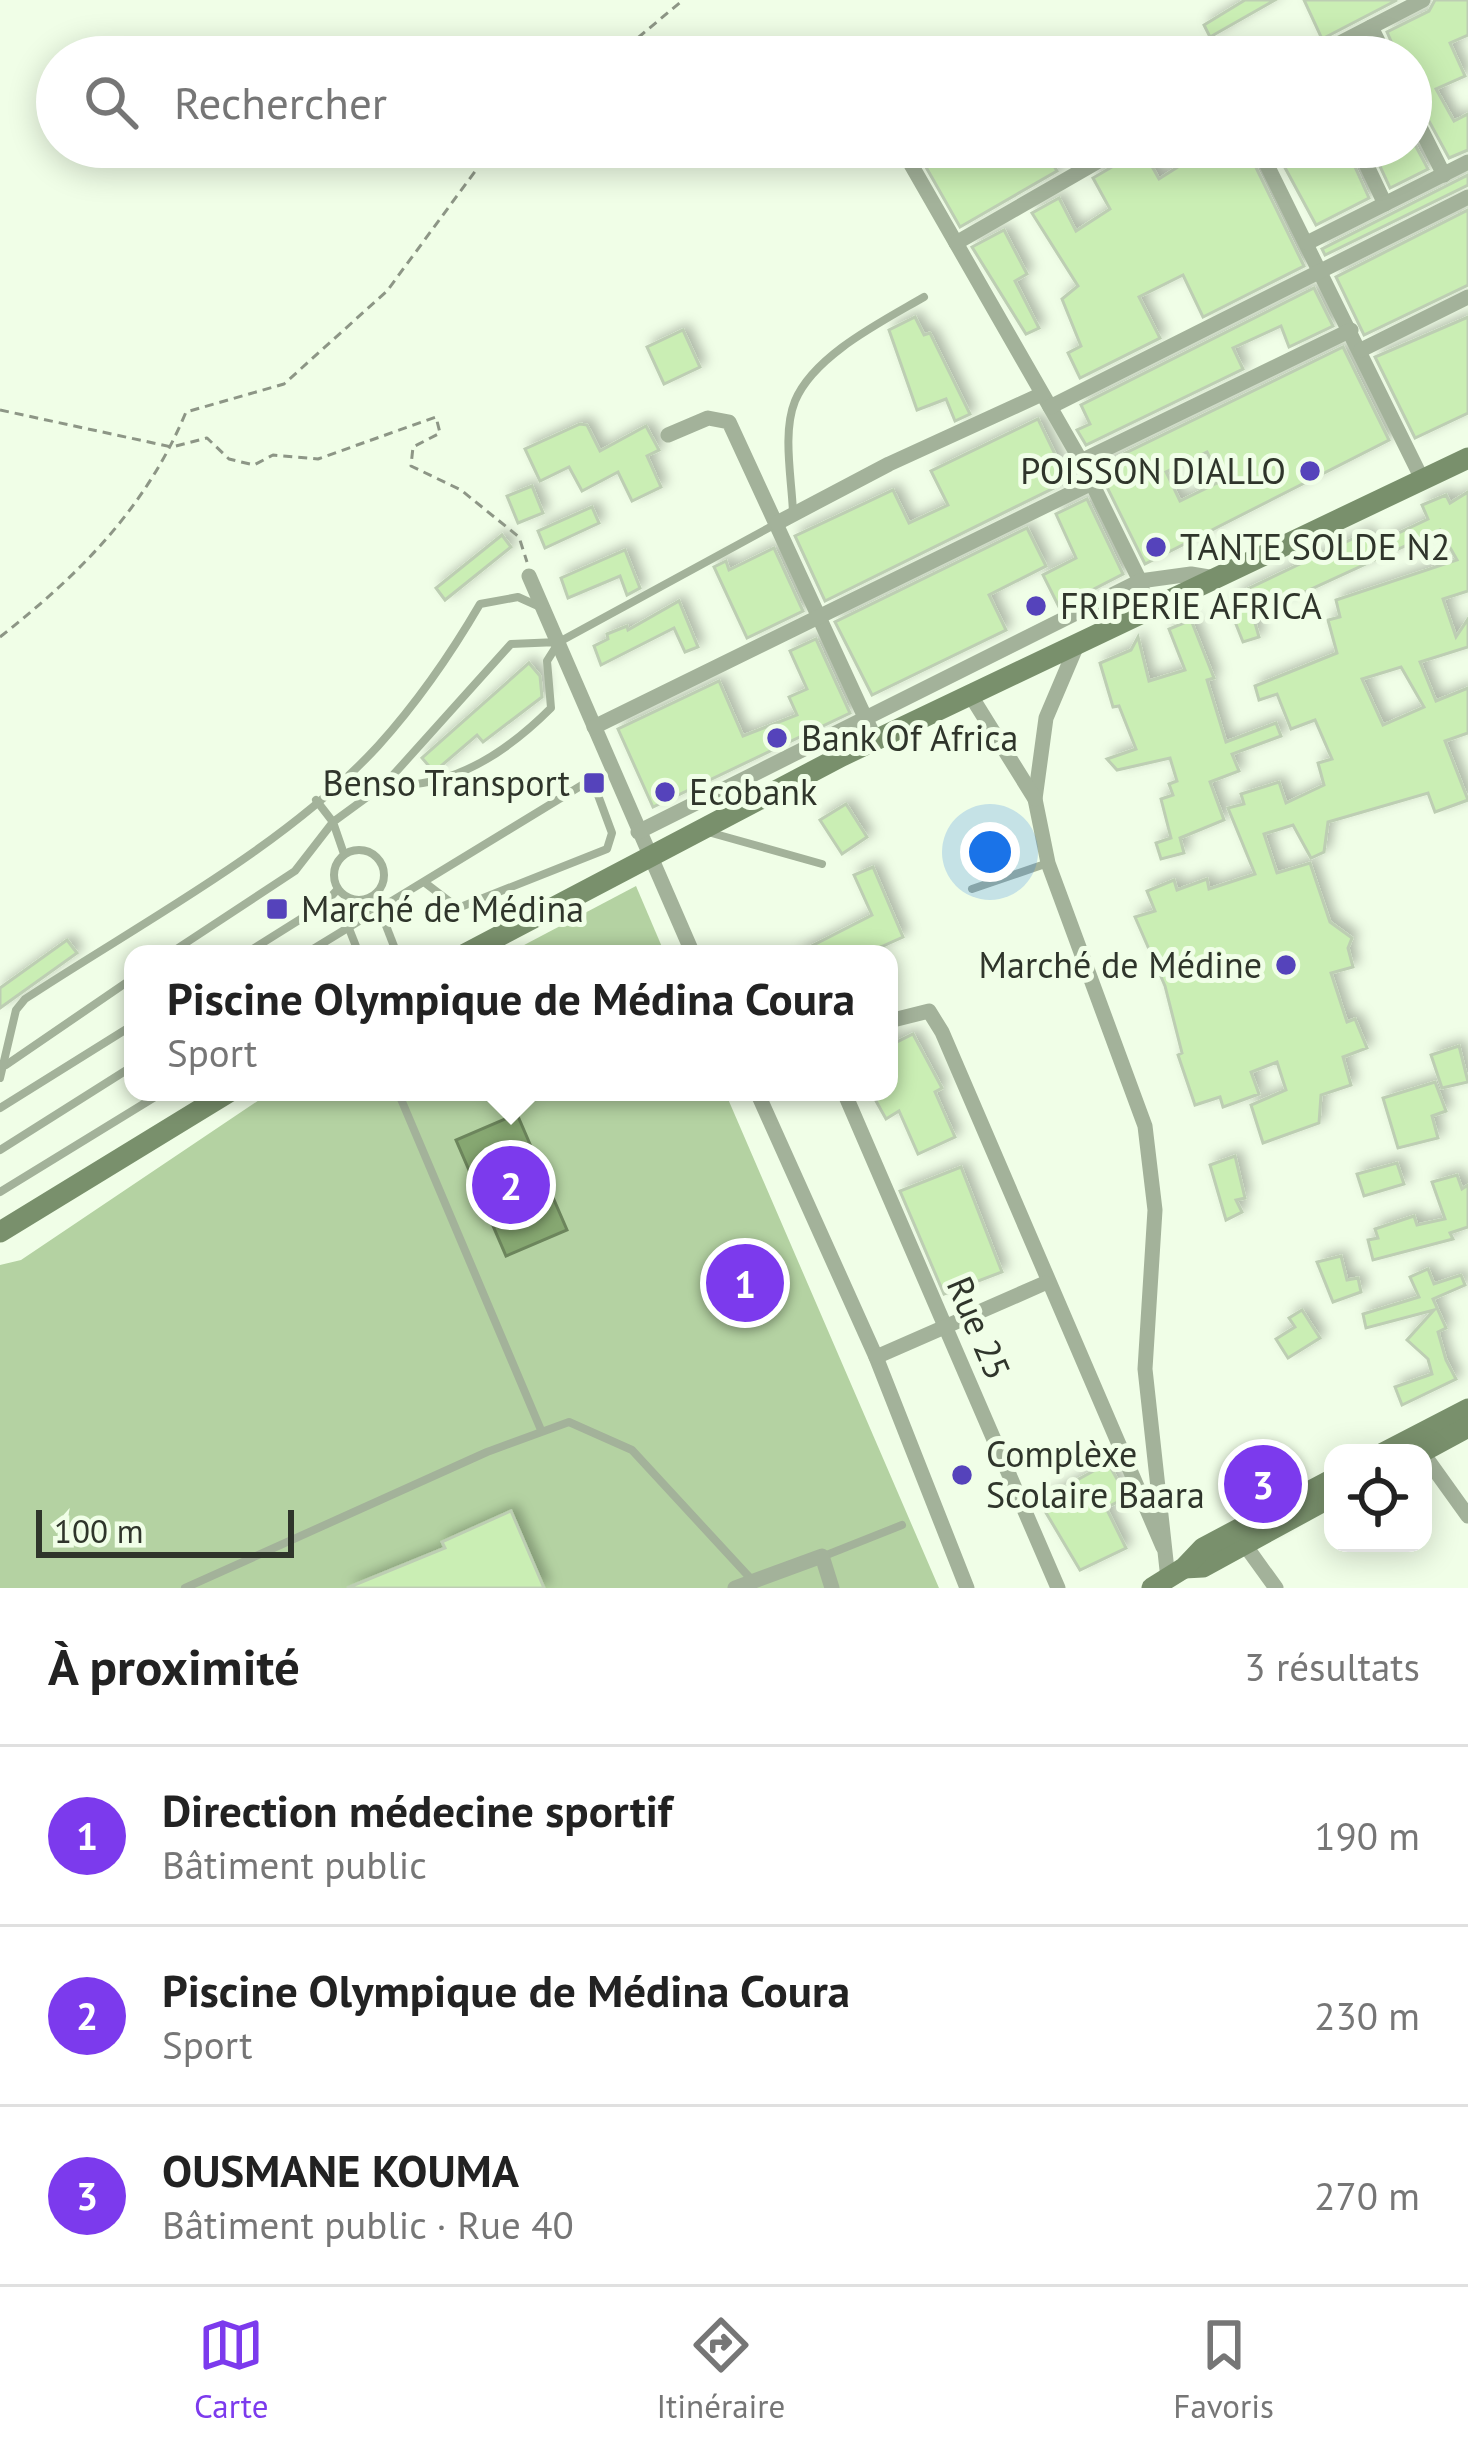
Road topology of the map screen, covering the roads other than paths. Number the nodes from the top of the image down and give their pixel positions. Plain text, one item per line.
1 (1423, 0) edge
2 (1371, 27) junction
3 (1354, 36) edge
4 (1376, 36) edge
5 (1432, 151) edge
6 (1468, 162) edge
7 (913, 168) edge
8 (1087, 168) edge
9 (1269, 168) edge
10 (1368, 168) edge
11 (1444, 175) junction
12 (1468, 197) edge
13 (1385, 204) junction
14 (956, 243) junction
15 (1307, 243) junction
16 (1321, 270) junction
17 (924, 297) dead end
18 (1468, 297) edge
19 (1352, 330) junction
20 (1361, 350) junction
21 (1046, 401) junction
22 (668, 436) dead end
23 (1468, 458) edge
24 (1081, 461) junction
25 (1422, 479) junction
26 (1092, 483) junction
27 (785, 519) junction
28 (529, 576) road end
29 (1215, 578) junction
30 (1140, 581) junction
31 (545, 609) junction
32 (1148, 610) junction
33 (818, 617) junction
34 (559, 642) junction
35 (1076, 645) junction
36 (971, 696) junction
37 (865, 718) junction
38 (594, 727) junction
39 (876, 741) junction
40 (612, 772) junction
41 (592, 779) junction
42 (385, 784) junction
43 (1035, 799) junction
44 (316, 800) junction
45 (333, 822) junction
46 (700, 830) junction
47 (638, 832) junction
48 (344, 854) junction
49 (648, 857) junction
50 (1048, 863) junction
51 (822, 864) dead end
52 (424, 882) junction
53 (338, 889) junction
54 (972, 889) dead end
55 (374, 895) junction
56 (380, 908) junction
57 (348, 926) junction
58 (183, 945) edge
59 (259, 945) edge
60 (319, 945) edge
61 (355, 945) edge
62 (394, 945) edge
63 (482, 945) edge
64 (689, 945) edge
65 (124, 984) edge
66 (898, 1019) edge
67 (124, 1031) edge
68 (5, 1065) junction
69 (124, 1072) edge
70 (0, 1078) edge
71 (148, 1101) edge
72 (214, 1101) edge
73 (402, 1101) edge
74 (761, 1101) edge
75 (848, 1101) edge
76 (0, 1108) edge
77 (0, 1150) edge
78 (0, 1192) edge
79 (0, 1232) edge
80 (1046, 1283) junction
81 (944, 1325) junction
82 (876, 1357) junction
83 (1468, 1408) edge
84 (1468, 1427) edge
85 (541, 1430) junction
86 (1400, 1444) edge
87 (1432, 1446) edge
88 (1432, 1467) edge
89 (1324, 1484) edge
90 (1324, 1501) edge
91 (1468, 1516) edge
92 (902, 1525) dead end
93 (1245, 1545) junction
94 (1165, 1549) junction
95 (823, 1556) junction
96 (1168, 1578) edge
97 (752, 1581) junction
98 (185, 1588) edge
99 (734, 1588) edge
100 (832, 1588) edge
101 (968, 1588) edge
102 (1058, 1588) edge
103 (1276, 1588) edge

1 - 2 street
2 - 3 street
2 - 4 street
5 - 11 street
6 - 11 street
7 - 14 street
8 - 14 street
9 - 15 street
10 - 13 street
11 - 13 street
12 - 16 street
13 - 15 street
14 - 21 street
15 - 16 street
16 - 19 street
16 - 21 street
17 - 27 lane
18 - 20 street
19 - 20 street
19 - 24 street
20 - 25 street
21 - 24 street
21 - 27 street
22 - 27 street
23 - 25 street
24 - 26 street
25 - 29 street
26 - 30 street
26 - 33 street
27 - 33 street
27 - 34 lane
28 - 31 street
29 - 30 street
29 - 32 street
30 - 32 street
30 - 37 street
31 - 34 street
31 - 44 lane
32 - 35 street
33 - 37 street
33 - 38 street
34 - 38 street
34 - 42 lane
34 - 42 lane
35 - 36 street
35 - 43 street
36 - 39 street
36 - 43 street
37 - 39 street
37 - 47 street
38 - 40 street
39 - 46 street
40 - 41 lane
40 - 47 street
41 - 52 lane
41 - 52 lane
42 - 45 lane
43 - 50 street
44 - 45 lane
44 - 68 lane
45 - 48 lane
45 - 58 lane
46 - 49 street
46 - 51 lane
47 - 49 street
48 - 53 lane
48 - 55 lane
49 - 63 street
49 - 64 street
50 - 54 lane
50 - 94 street
52 - 56 lane
53 - 55 lane
53 - 59 lane
55 - 56 lane
56 - 57 lane
56 - 62 lane
57 - 60 lane
57 - 61 lane
65 - 68 lane
66 - 80 street
67 - 76 lane
68 - 70 lane
69 - 77 lane
71 - 78 lane
72 - 79 street
73 - 85 lane
74 - 82 street
75 - 81 street, Rue 25
80 - 81 street
80 - 94 street
81 - 82 street
81 - 102 street, Rue 25
82 - 101 street
83 - 86 street
84 - 87 street
85 - 97 lane
85 - 98 lane
88 - 91 street
89 - 96 street
90 - 93 street
92 - 95 lane
93 - 96 street
93 - 103 street
94 - 96 street
95 - 97 street
95 - 100 street
97 - 99 street

